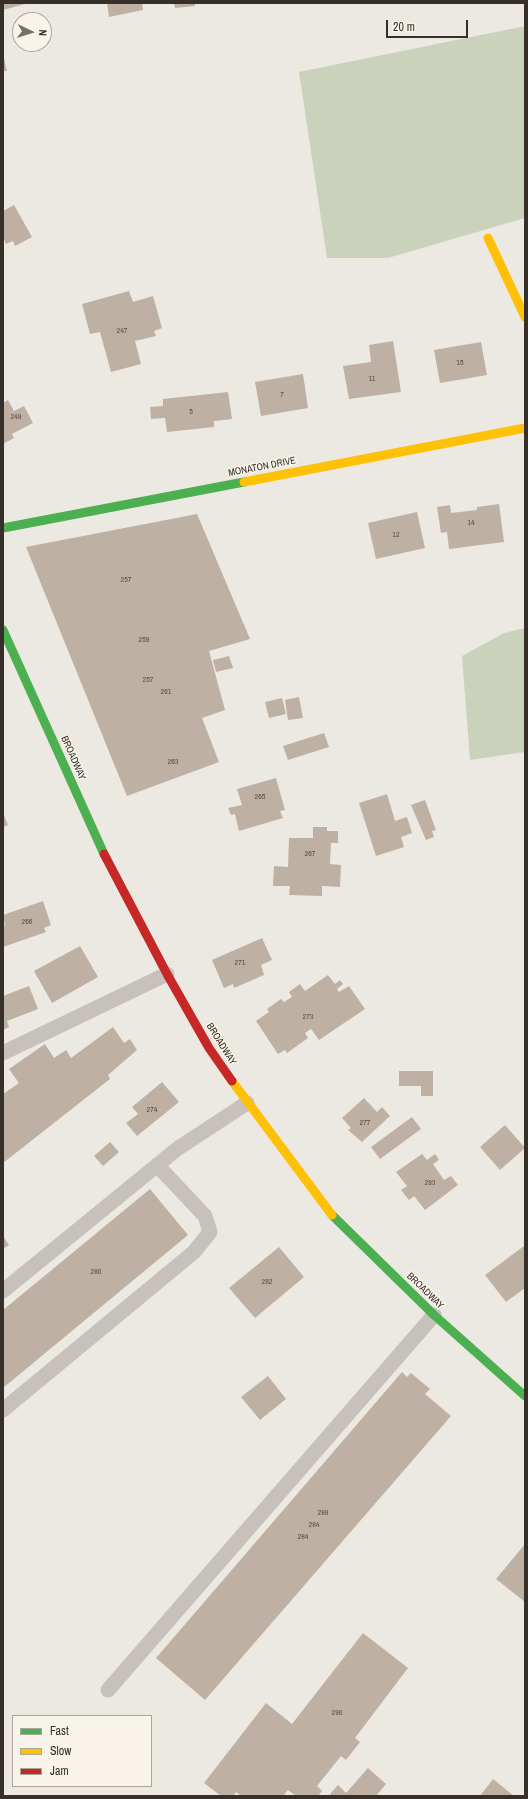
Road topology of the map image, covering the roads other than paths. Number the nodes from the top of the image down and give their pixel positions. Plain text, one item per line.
1 (488, 238) dead end
2 (525, 317) edge
3 (525, 428) edge
4 (3, 528) edge
5 (3, 630) edge
6 (167, 974) junction
7 (3, 1053) edge
8 (247, 1103) junction
9 (157, 1165) junction
10 (3, 1291) edge
11 (434, 1315) junction
12 (525, 1396) edge
13 (3, 1410) edge
14 (108, 1690) dead end

1 - 2 street
3 - 4 street, MONATON DRIVE
5 - 6 street, BROADWAY
6 - 7 lane
6 - 8 street, BROADWAY
8 - 9 lane
8 - 11 street, BROADWAY
9 - 10 lane
9 - 13 lane
11 - 12 street, BROADWAY
11 - 14 lane

